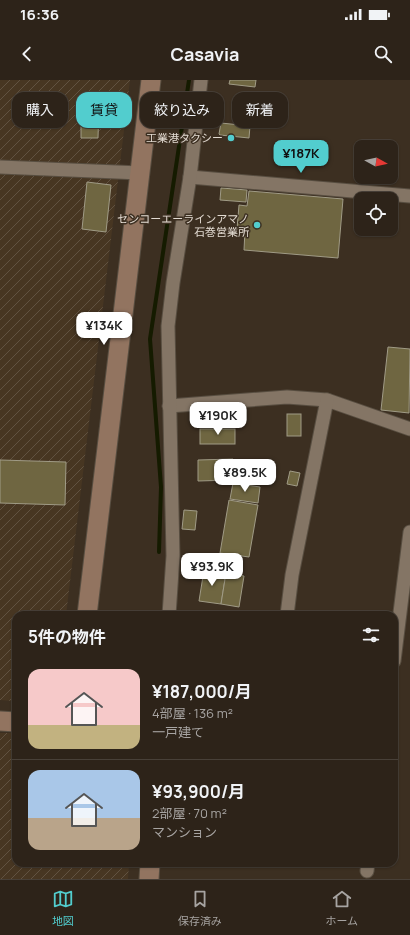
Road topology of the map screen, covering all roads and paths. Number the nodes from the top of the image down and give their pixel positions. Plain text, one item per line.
1 (151, 80) edge
2 (202, 80) edge
3 (0, 167) edge
4 (140, 173) junction
5 (190, 177) junction
6 (410, 196) edge
7 (327, 400) junction
8 (169, 406) junction
9 (410, 429) edge
10 (410, 532) edge
11 (87, 611) edge
12 (169, 611) edge
13 (288, 611) edge
14 (398, 629) edge
15 (0, 722) edge
16 (12, 722) edge
17 (150, 867) edge
18 (150, 879) edge

1 - 4 street
2 - 5 street
3 - 4 street
4 - 11 street
5 - 6 street
5 - 8 street
7 - 8 street
7 - 9 street
7 - 13 street
8 - 12 street
10 - 14 street
15 - 16 street
17 - 18 street

